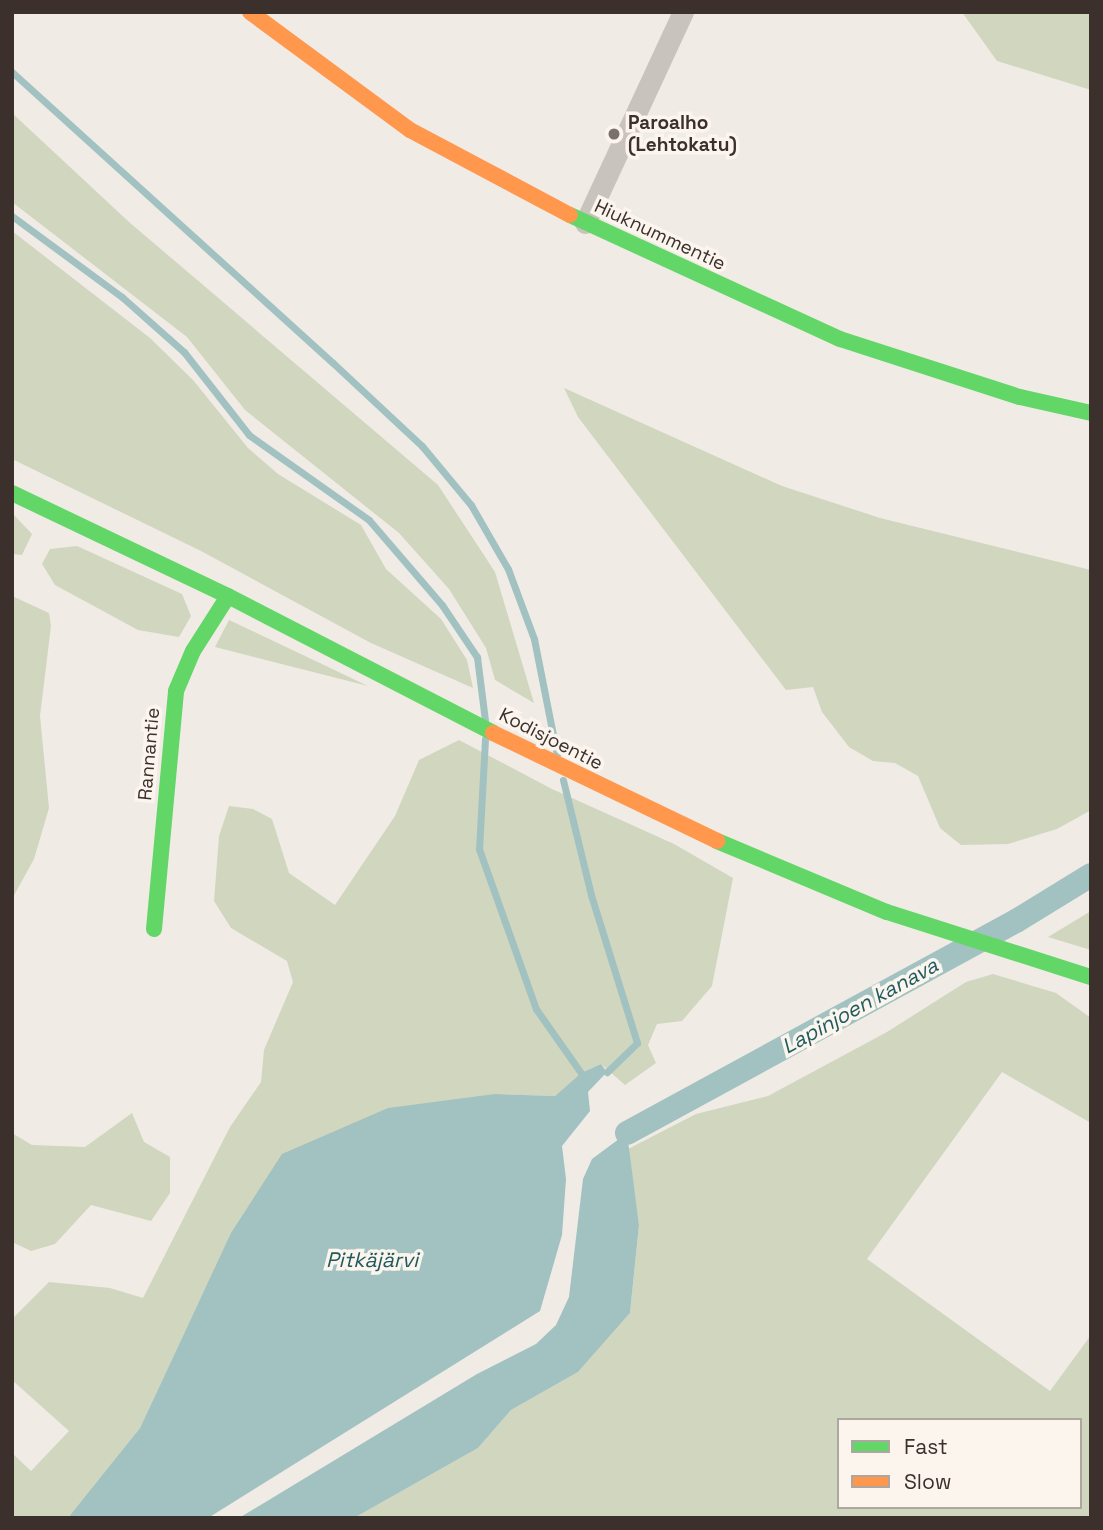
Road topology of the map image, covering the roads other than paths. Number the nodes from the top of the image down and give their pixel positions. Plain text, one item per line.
1 (250, 12) edge
2 (683, 12) edge
3 (585, 223) junction
4 (1091, 414) edge
5 (12, 493) edge
6 (228, 596) junction
7 (154, 929) dead end
8 (1091, 977) edge

1 - 3 street, Hiuknummentie
2 - 3 street
3 - 4 street, Hiuknummentie
5 - 6 street, Kodisjoentie
6 - 7 street, Rannantie
6 - 8 street, Kodisjoentie

